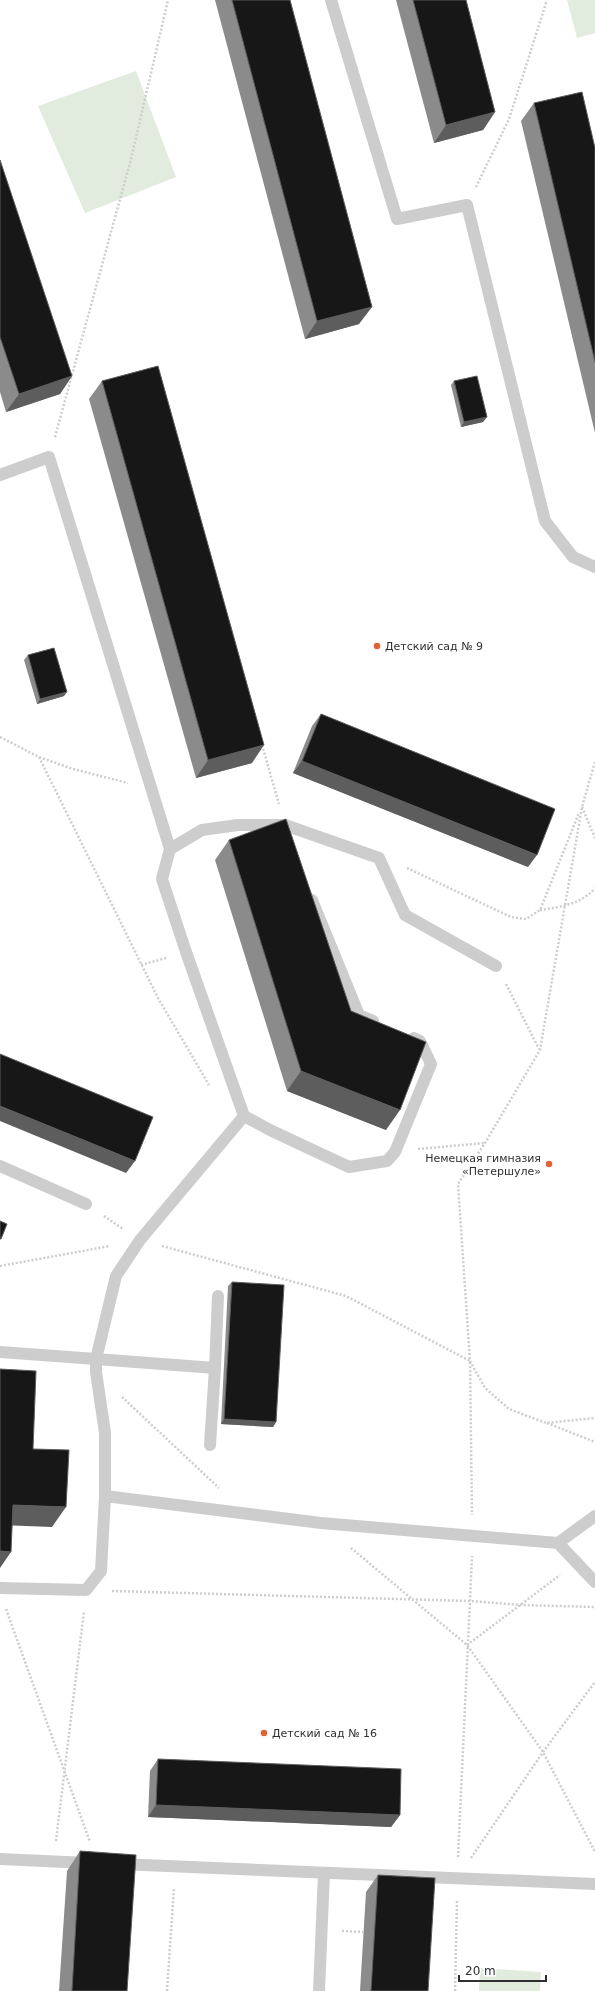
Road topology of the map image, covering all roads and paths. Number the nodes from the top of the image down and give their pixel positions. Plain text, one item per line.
1 (168, 0) edge
2 (331, 0) edge
3 (547, 0) edge
4 (466, 205) junction
5 (49, 457) junction
6 (0, 475) edge
7 (595, 567) edge
8 (0, 737) edge
9 (261, 742) edge
10 (39, 757) junction
11 (595, 762) edge
12 (150, 788) junction
13 (582, 807) junction
14 (285, 825) junction
15 (289, 838) edge
16 (595, 838) edge
17 (170, 849) junction
18 (379, 858) junction
19 (595, 888) edge
20 (309, 892) edge
21 (565, 906) junction
22 (540, 910) junction
23 (496, 966) joint
24 (386, 1027) edge
25 (400, 1033) edge
26 (540, 1050) junction
27 (210, 1086) dead end
28 (244, 1116) junction
29 (485, 1142) junction
30 (395, 1152) junction
31 (0, 1166) edge
32 (86, 1204) joint
33 (140, 1240) junction
34 (0, 1266) edge
35 (218, 1296) dead end
36 (0, 1352) edge
37 (96, 1358) junction
38 (470, 1361) junction
39 (215, 1368) junction
40 (96, 1372) junction
41 (595, 1418) edge
42 (546, 1423) junction
43 (595, 1442) edge
44 (210, 1445) dead end
45 (105, 1496) junction
46 (247, 1514) junction
47 (595, 1516) edge
48 (321, 1523) junction
49 (473, 1535) junction
50 (558, 1543) junction
51 (576, 1562) junction
52 (595, 1582) edge
53 (0, 1588) edge
54 (86, 1590) junction
55 (413, 1600) junction
56 (470, 1601) junction
57 (521, 1605) junction
58 (5, 1607) dead end
59 (595, 1607) edge
60 (467, 1645) junction
61 (595, 1682) edge
62 (543, 1752) junction
63 (65, 1770) junction
64 (595, 1852) edge
65 (0, 1859) edge
66 (53, 1861) junction
67 (102, 1863) junction
68 (175, 1866) junction
69 (324, 1873) junction
70 (458, 1878) junction
71 (595, 1884) edge
72 (167, 1991) edge
73 (319, 1991) edge
74 (455, 1991) edge

1 - 5 path
2 - 4 lane
3 - 4 path
4 - 7 lane
5 - 6 lane
5 - 12 lane
8 - 10 path
9 - 14 path
10 - 12 path
10 - 27 path
11 - 13 path
12 - 17 lane
13 - 16 path
13 - 21 path
13 - 22 path
14 - 15 lane
14 - 17 lane
14 - 18 lane
17 - 28 lane
18 - 22 path
18 - 23 lane
19 - 21 path
20 - 24 lane
21 - 22 path
21 - 26 path
23 - 26 path
25 - 30 lane
26 - 29 path
28 - 30 lane
28 - 33 lane
29 - 30 path
29 - 38 path
31 - 32 lane
32 - 33 path
33 - 34 path
33 - 37 lane
33 - 38 path
35 - 39 lane
36 - 37 lane
37 - 39 lane
37 - 40 lane
38 - 42 path
38 - 49 path
39 - 44 lane
40 - 45 lane
40 - 46 path
41 - 42 path
42 - 43 path
45 - 46 lane
45 - 54 lane
46 - 48 lane
47 - 50 lane
48 - 49 lane
48 - 55 path
49 - 50 lane
49 - 56 path
50 - 51 lane
51 - 52 lane
51 - 57 path
53 - 54 lane
54 - 55 path
54 - 63 path
55 - 56 path
55 - 60 path
56 - 57 path
56 - 60 path
57 - 59 path
57 - 60 path
58 - 63 path
60 - 62 path
60 - 70 path
61 - 62 path
62 - 64 path
62 - 70 path
63 - 66 path
63 - 67 path
65 - 66 lane
66 - 67 lane
67 - 68 lane
68 - 69 lane
68 - 72 path
69 - 70 lane
69 - 73 lane
70 - 71 lane
70 - 74 path

